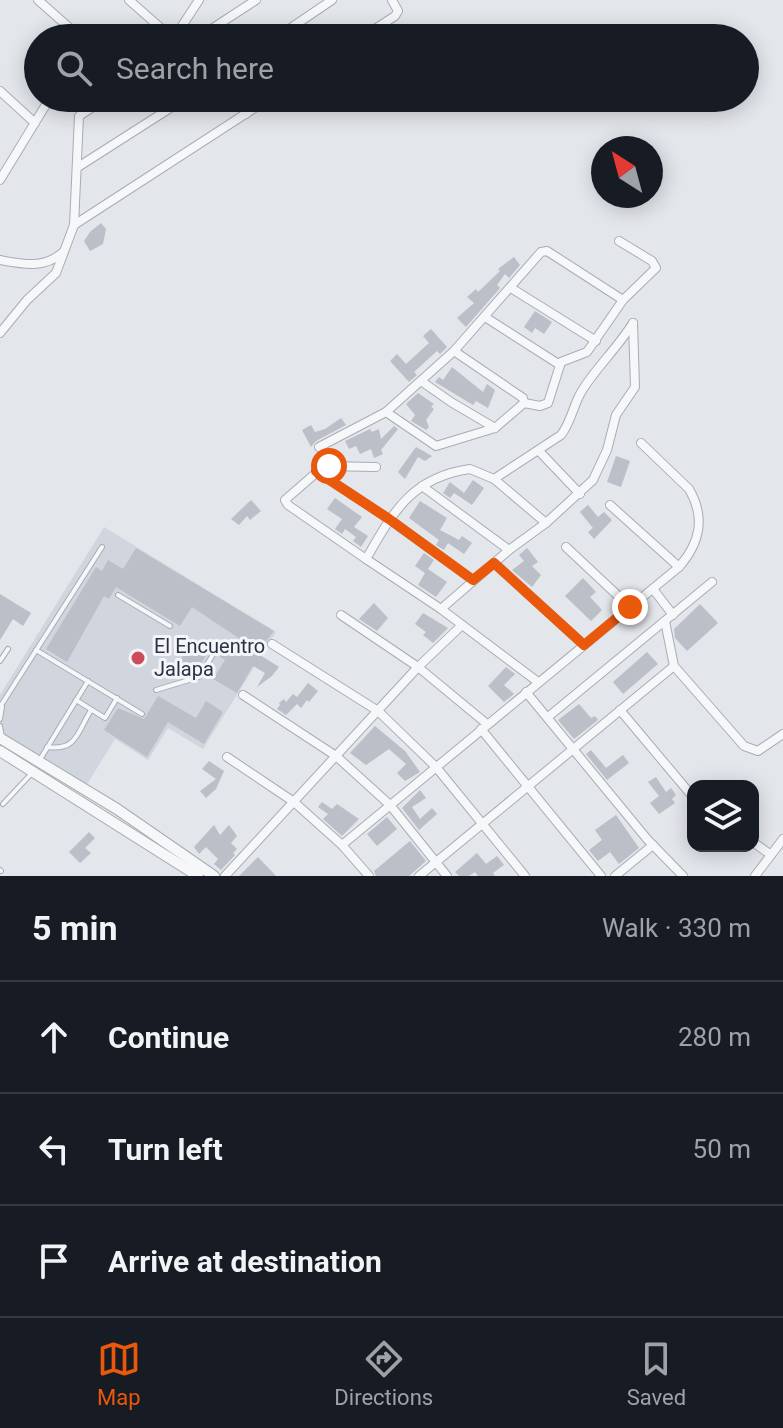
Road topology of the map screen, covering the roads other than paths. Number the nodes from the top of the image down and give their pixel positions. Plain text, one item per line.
1 (38, 0) edge
2 (129, 0) edge
3 (256, 0) edge
4 (332, 0) edge
5 (392, 0) edge
6 (196, 1) edge
7 (65, 24) edge
8 (157, 24) edge
9 (182, 24) edge
10 (219, 24) edge
11 (297, 24) edge
12 (383, 24) edge
13 (0, 91) edge
14 (42, 112) edge
15 (85, 112) edge
16 (164, 112) edge
17 (249, 112) edge
18 (246, 114) joint
19 (35, 123) junction
20 (78, 167) junction
21 (0, 180) edge
22 (74, 225) junction
23 (619, 241) dead end
24 (63, 253) junction
25 (0, 260) edge
26 (511, 288) junction
27 (623, 300) junction
28 (485, 317) junction
29 (0, 333) edge
30 (596, 341) junction
31 (454, 351) junction
32 (560, 365) junction
33 (421, 381) junction
34 (524, 403) junction
35 (386, 412) junction
36 (495, 428) junction
37 (641, 443) dead end
38 (319, 447) dead end
39 (539, 451) junction
40 (376, 467) dead end
41 (316, 471) junction
42 (494, 479) junction
43 (422, 486) junction
44 (580, 494) junction
45 (610, 505) dead end
46 (389, 519) junction
47 (546, 523) junction
48 (102, 547) dead end
49 (566, 547) dead end
50 (509, 550) junction
51 (366, 559) junction
52 (494, 563) junction
53 (679, 567) junction
54 (473, 580) junction
55 (712, 582) dead end
56 (653, 589) junction
57 (118, 595) dead end
58 (630, 607) junction
59 (441, 609) junction
60 (341, 615) dead end
61 (669, 618) junction
62 (462, 625) junction
63 (170, 626) dead end
64 (272, 644) dead end
65 (584, 645) junction
66 (8, 649) dead end
67 (36, 650) junction
68 (214, 653) dead end
69 (0, 661) edge
70 (674, 666) junction
71 (418, 667) junction
72 (88, 681) junction
73 (538, 682) junction
74 (156, 690) dead end
75 (526, 692) junction
76 (243, 695) dead end
77 (117, 698) junction
78 (76, 700) junction
79 (1, 706) edge
80 (91, 710) junction
81 (620, 710) junction
82 (378, 711) junction
83 (142, 714) dead end
84 (548, 717) junction
85 (0, 719) edge
86 (0, 726) edge
87 (484, 727) junction
88 (783, 734) edge
89 (1, 739) edge
90 (47, 747) junction
91 (572, 750) junction
92 (0, 751) edge
93 (336, 756) junction
94 (227, 757) dead end
95 (38, 761) junction
96 (436, 767) junction
97 (33, 772) junction
98 (529, 785) junction
99 (687, 790) edge
100 (294, 802) junction
101 (3, 804) dead end
102 (390, 805) junction
103 (482, 824) junction
104 (783, 839) edge
105 (342, 845) junction
106 (653, 845) junction
107 (759, 846) edge
108 (771, 855) junction
109 (435, 862) junction
110 (198, 876) edge
111 (214, 876) edge
112 (225, 876) edge
113 (369, 876) edge
114 (419, 876) edge
115 (447, 876) edge
116 (525, 876) edge
117 (601, 876) edge
118 (615, 876) edge
119 (683, 876) edge
120 (755, 876) edge

1 - 7 street
2 - 8 street
3 - 10 street
4 - 11 street
5 - 12 street
6 - 9 street
13 - 19 street
14 - 19 street
15 - 20 street
16 - 20 street
17 - 18 street
18 - 22 street
19 - 21 street
20 - 22 street
22 - 24 street
23 - 27 street
24 - 25 street
24 - 29 street
26 - 27 street
26 - 28 street
26 - 30 street
27 - 30 street
28 - 31 street
28 - 32 street
30 - 32 street
31 - 33 street
31 - 34 street
32 - 34 street
33 - 35 street
33 - 36 street
34 - 36 street
35 - 36 street
35 - 38 street
37 - 53 street
39 - 42 street
39 - 44 street
39 - 44 street
40 - 41 street
41 - 46 street
41 - 51 street
42 - 43 street
42 - 47 street
43 - 46 street
43 - 50 street
44 - 47 street
45 - 53 street
46 - 51 street
46 - 54 street
47 - 50 street
48 - 67 lane
49 - 58 street
50 - 52 street
51 - 59 street
52 - 54 street
52 - 65 street
53 - 56 street
54 - 59 street
55 - 61 street
56 - 58 street
56 - 61 street
57 - 63 lane
58 - 65 street
59 - 62 street
60 - 71 street
61 - 70 street
61 - 84 street
62 - 71 street
62 - 73 street
64 - 82 street
65 - 73 street
66 - 69 lane
67 - 72 lane
67 - 79 lane
68 - 74 lane
70 - 81 street
70 - 88 street
71 - 82 street
71 - 87 street
72 - 77 lane
72 - 78 lane
73 - 75 street
75 - 84 street
75 - 87 street
76 - 93 street
77 - 80 lane
77 - 83 lane
78 - 80 lane
78 - 90 lane
79 - 85 lane
80 - 90 lane
81 - 91 street
81 - 99 street
82 - 93 street
82 - 96 street
84 - 91 street
86 - 89 lane
87 - 96 street
87 - 98 street
89 - 95 street
90 - 95 lane
91 - 98 street
91 - 106 street
92 - 97 street
93 - 100 street
93 - 102 street
94 - 100 street
95 - 111 street
96 - 102 street
96 - 103 street
97 - 101 lane
97 - 110 street
98 - 103 street
98 - 117 street
100 - 105 street
100 - 112 street
102 - 105 street
102 - 109 street
103 - 109 street
103 - 116 street
104 - 108 street
105 - 113 street
106 - 118 street
106 - 119 street
107 - 108 street
108 - 120 street
109 - 114 street
109 - 115 street

